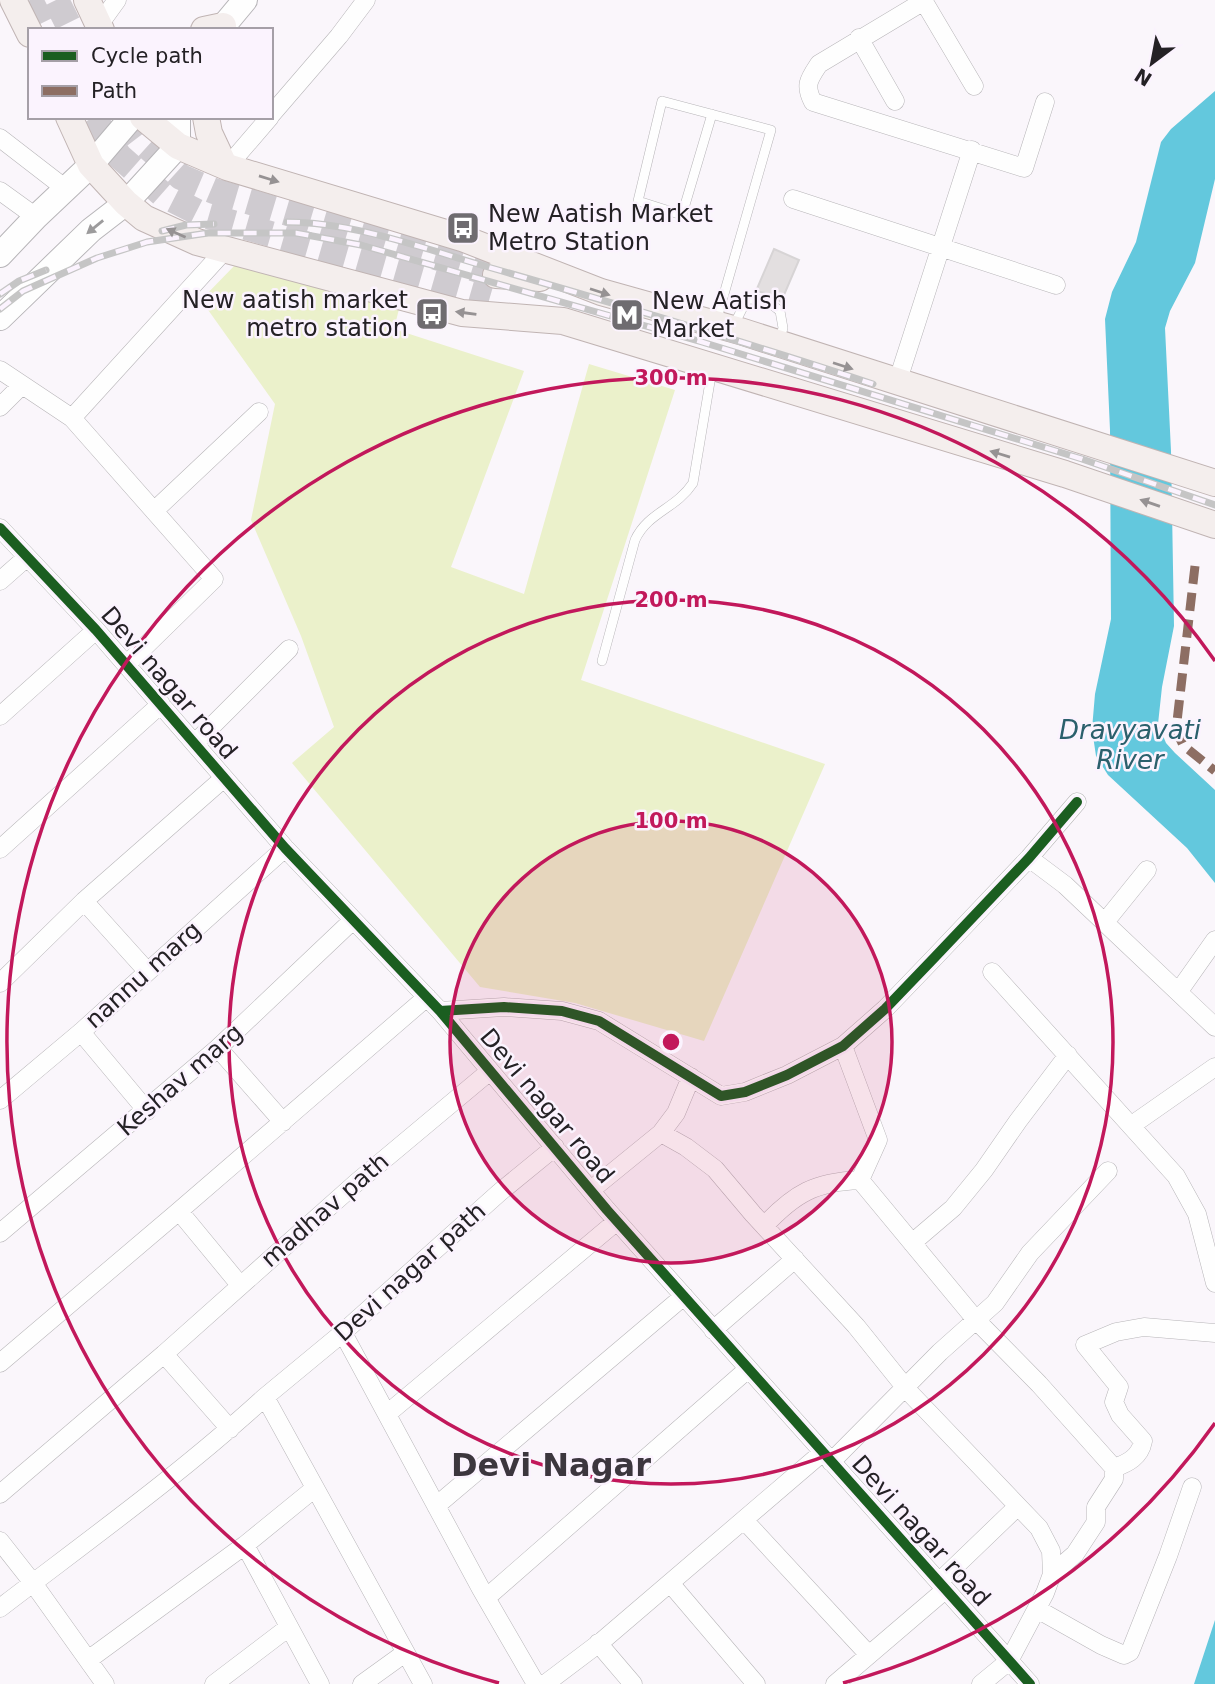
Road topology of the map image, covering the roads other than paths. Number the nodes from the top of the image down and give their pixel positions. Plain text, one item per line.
1 (13, 0) edge
2 (87, 0) edge
3 (117, 0) edge
4 (245, 0) edge
5 (366, 0) edge
6 (924, 0) edge
7 (103, 28) edge
8 (216, 28) edge
9 (28, 30) edge
10 (859, 38) junction
11 (974, 86) dead end
12 (895, 101) dead end
13 (1045, 102) dead end
14 (273, 113) edge
15 (712, 114) junction
16 (70, 119) edge
17 (130, 119) edge
18 (146, 119) edge
19 (178, 119) edge
20 (206, 119) edge
21 (267, 119) edge
22 (0, 138) edge
23 (178, 145) junction
24 (972, 150) junction
25 (91, 166) junction
26 (225, 166) junction
27 (66, 189) junction
28 (0, 191) edge
29 (793, 199) dead end
30 (126, 204) junction
31 (36, 217) junction
32 (941, 248) junction
33 (224, 251) junction
34 (0, 254) edge
35 (563, 279) junction
36 (1056, 285) dead end
37 (0, 318) edge
38 (563, 321) junction
39 (724, 327) junction
40 (779, 344) junction
41 (713, 366) junction
42 (0, 370) edge
43 (897, 383) junction
44 (22, 385) junction
45 (0, 407) edge
46 (259, 412) dead end
47 (72, 418) junction
48 (1215, 484) edge
49 (154, 511) junction
50 (1215, 525) edge
51 (0, 528) edge
52 (26, 558) junction
53 (0, 581) edge
54 (96, 630) junction
55 (289, 649) dead end
56 (602, 661) dead end
57 (126, 665) junction
58 (161, 704) junction
59 (0, 716) edge
60 (195, 743) junction
61 (224, 778) junction
62 (1077, 802) dead end
63 (285, 848) junction
64 (0, 849) edge
65 (1029, 858) junction
66 (1147, 870) dead end
67 (83, 901) junction
68 (354, 920) junction
69 (1105, 922) junction
70 (1215, 940) edge
71 (147, 971) junction
72 (992, 972) dead end
73 (0, 983) edge
74 (1179, 991) junction
75 (427, 997) junction
76 (440, 1011) junction
77 (1215, 1027) edge
78 (81, 1032) junction
79 (843, 1046) junction
80 (218, 1048) junction
81 (1068, 1055) junction
82 (490, 1071) junction
83 (1212, 1075) edge
84 (691, 1077) junction
85 (0, 1100) edge
86 (147, 1111) junction
87 (283, 1122) junction
88 (1132, 1125) junction
89 (661, 1133) junction
90 (555, 1147) junction
91 (1108, 1171) dead end
92 (860, 1180) junction
93 (591, 1190) junction
94 (179, 1211) junction
95 (617, 1221) junction
96 (764, 1226) junction
97 (0, 1233) edge
98 (912, 1243) junction
99 (795, 1259) junction
100 (1215, 1283) edge
101 (240, 1285) junction
102 (684, 1296) junction
103 (976, 1320) junction
104 (713, 1330) junction
105 (343, 1333) junction
106 (1215, 1333) edge
107 (164, 1354) junction
108 (0, 1363) edge
109 (748, 1369) junction
110 (906, 1388) junction
111 (265, 1397) junction
112 (387, 1414) junction
113 (230, 1429) junction
114 (827, 1457) junction
115 (1114, 1468) junction
116 (1192, 1488) dead end
117 (315, 1489) junction
118 (0, 1494) edge
119 (436, 1506) junction
120 (1017, 1507) junction
121 (744, 1520) junction
122 (0, 1541) edge
123 (245, 1545) junction
124 (1052, 1574) junction
125 (33, 1583) junction
126 (670, 1583) junction
127 (942, 1586) junction
128 (486, 1598) junction
129 (0, 1608) edge
130 (1037, 1609) junction
131 (289, 1627) junction
132 (598, 1643) junction
133 (405, 1653) junction
134 (869, 1655) junction
135 (88, 1660) junction
136 (1009, 1661) junction
137 (105, 1684) edge
138 (214, 1684) edge
139 (320, 1684) edge
140 (362, 1684) edge
141 (423, 1684) edge
142 (536, 1684) edge
143 (545, 1684) edge
144 (633, 1684) edge
145 (756, 1684) edge
146 (835, 1684) edge
147 (981, 1684) edge
148 (1030, 1684) edge

1 - 9 main road
2 - 7 main road
3 - 7 street
4 - 8 main road
5 - 14 street
6 - 10 street
6 - 11 street
10 - 12 street
10 - 24 street
13 - 24 street
15 - 15 lane
15 - 39 lane
16 - 25 main road
17 - 25 main road
18 - 23 main road
19 - 23 main road
20 - 26 main road
21 - 26 street
22 - 27 street
23 - 26 main road
23 - 30 main road
24 - 32 street
25 - 27 main road
25 - 30 main road
26 -> 35 main road
27 - 31 main road
28 - 31 street
29 - 32 street
33 -> 30 main road
30 -> 37 main road
31 - 34 main road
32 - 36 street
32 - 43 street
38 -> 33 main road
33 - 47 street
35 - 38 main road
35 -> 39 main road
38 - 41 main road
39 - 40 main road
39 - 40 lane
40 -> 43 main road
50 -> 41 main road
41 - 56 lane
42 - 44 street
43 - 48 main road
44 - 45 street
44 - 47 street
46 - 49 street
47 - 49 street
49 - 57 street
51 - 52 street, Devi nagar road
52 - 53 street
52 - 54 street, Devi nagar road
54 - 57 street, Devi nagar road
54 - 59 street
55 - 60 street
57 - 58 street, Devi nagar road
58 - 60 street, Devi nagar road
58 - 64 street
60 - 61 street, Devi nagar road
61 - 63 street, Devi nagar road
61 - 67 street
62 - 65 street
63 - 68 street, Devi nagar road
63 - 71 street, nannu marg
65 - 69 street
65 - 79 street
66 - 69 street
67 - 71 street
67 - 73 street
68 - 75 street, Devi nagar road
68 - 80 street, Keshav marg
69 - 74 street
70 - 74 street
71 - 78 street, nannu marg
72 - 81 street
74 - 77 street
75 - 76 street, Devi nagar road
75 - 87 street
76 - 82 street, Devi nagar road
76 - 84 street
78 - 85 street, nannu marg
78 - 86 street
79 - 84 street
79 - 92 street
80 - 86 street, Keshav marg
80 - 87 street
81 - 88 street
81 - 98 street
82 - 90 street, Devi nagar road
82 - 101 street, madhav path
83 - 88 street
84 - 89 street
86 - 97 street, Keshav marg
87 - 94 street
88 - 100 street
89 - 93 street
89 - 96 street
90 - 93 street, Devi nagar road
90 - 105 street, Devi nagar path
91 - 103 street
92 - 96 street
92 - 98 street
93 - 95 street, Devi nagar road
94 - 101 street
94 - 108 street
95 - 102 street, Devi nagar road
95 - 112 street
96 - 99 street
98 - 103 street
99 - 104 street
99 - 110 street
101 - 107 street, madhav path
102 - 104 street, Devi nagar road
102 - 119 street
103 - 110 street
103 - 115 street
104 - 109 street, Devi nagar road
105 - 111 street, Devi nagar path
105 - 112 street
106 - 115 street
107 - 113 street
107 - 118 street, madhav path
109 - 114 street, Devi nagar road
109 - 128 street
110 - 114 street
110 - 120 street
111 - 113 street, Devi nagar path
111 - 117 street
112 - 119 street
113 - 125 street, Devi nagar path
114 - 121 street
114 - 127 street, Devi nagar road
115 - 124 street
116 - 130 street
117 - 123 street
117 - 133 street
119 - 128 street
120 - 124 street
120 - 127 street
121 - 126 street
121 - 134 street
122 - 125 street
123 - 131 street
123 - 135 street
124 - 130 street
125 - 129 street, Devi nagar path
125 - 135 street
126 - 132 street
126 - 145 street
127 - 134 street
127 - 136 street, Devi nagar road
128 - 142 street
130 - 136 street
131 - 138 street
131 - 139 street
132 - 143 street
132 - 144 street
133 - 140 street
133 - 141 street
134 - 146 street
135 - 137 street
136 - 147 street
136 - 148 street, Devi nagar road

